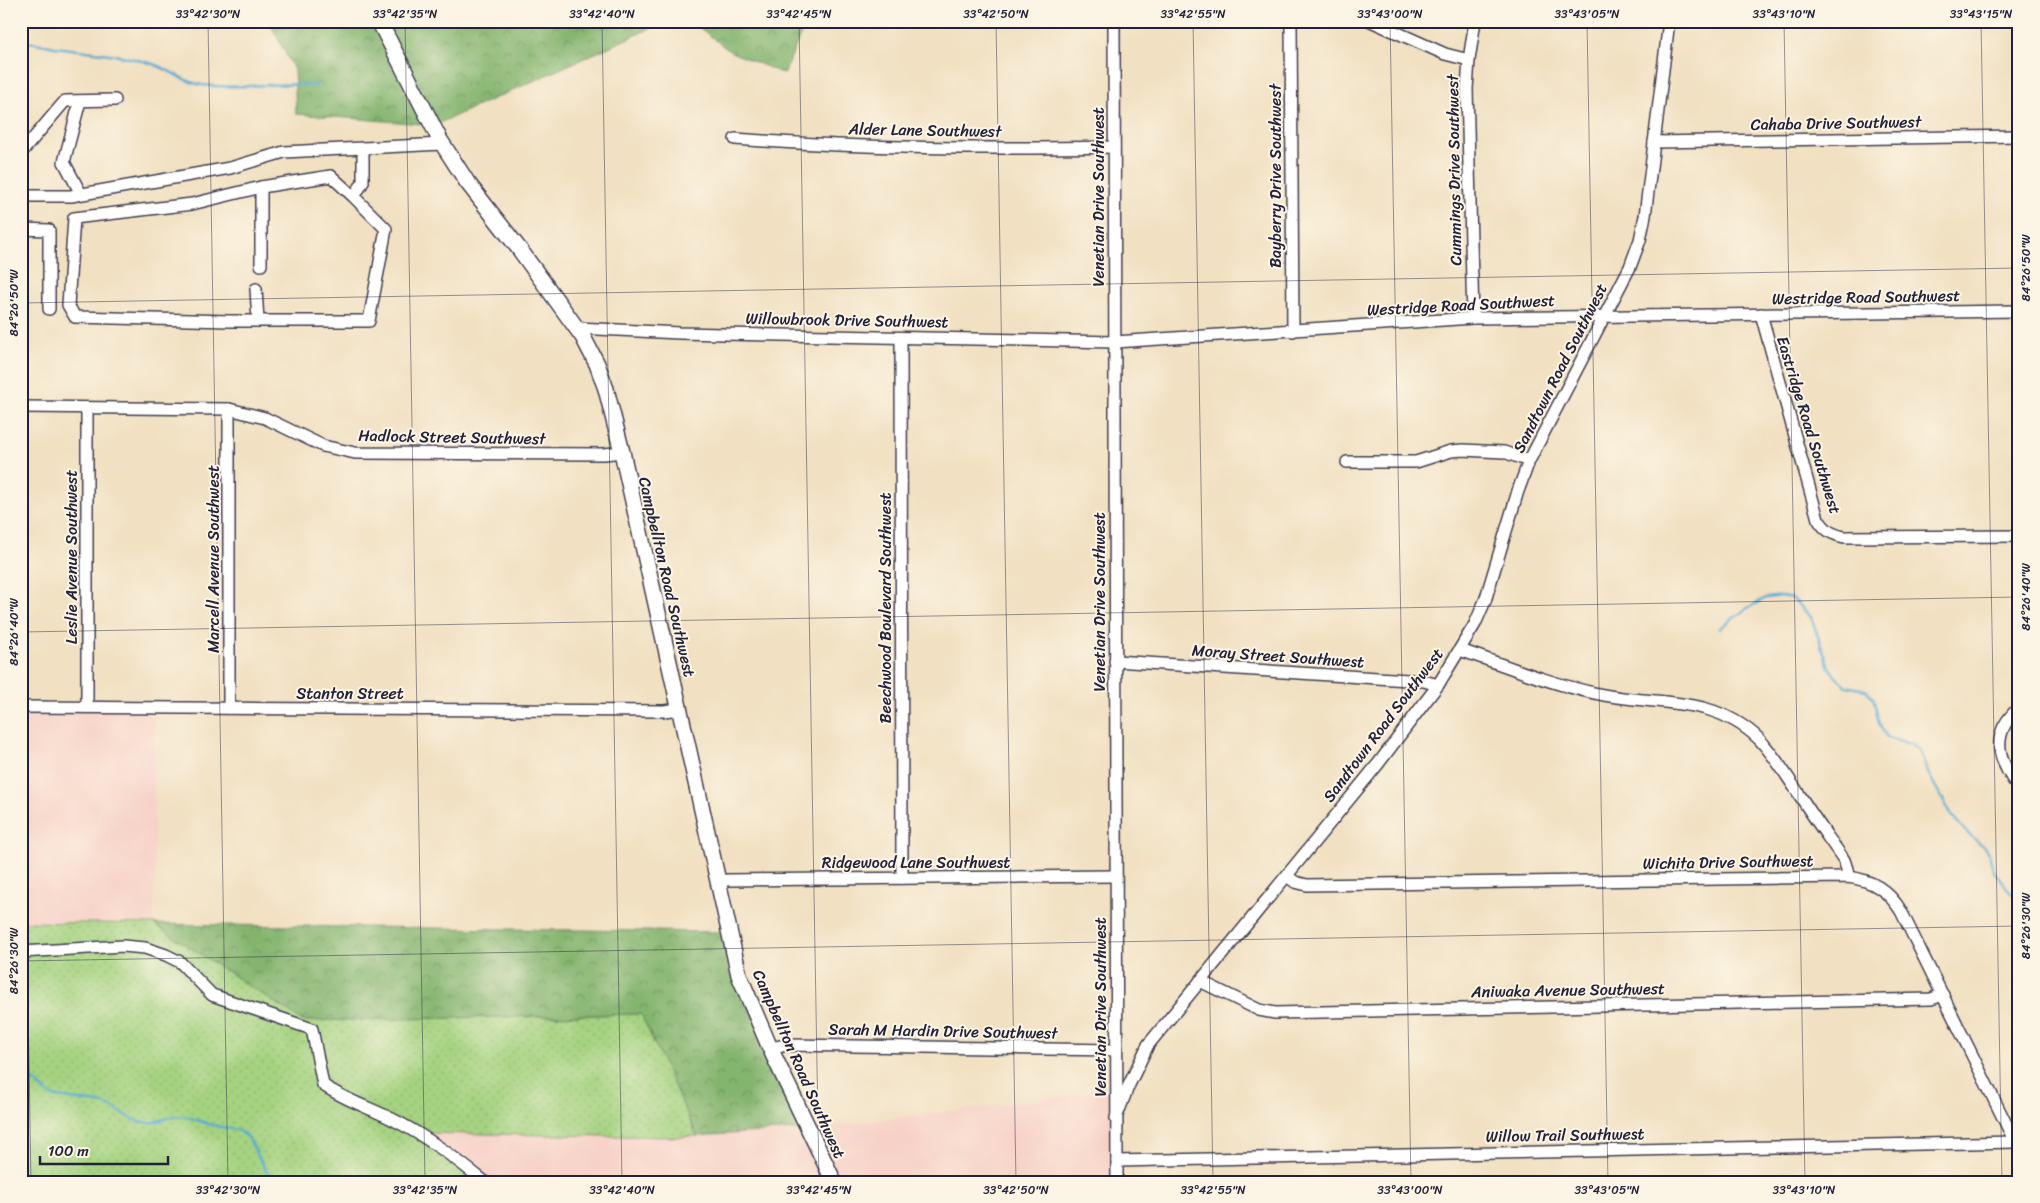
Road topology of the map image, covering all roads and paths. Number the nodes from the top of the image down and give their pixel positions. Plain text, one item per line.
1 (379, 21) edge
2 (1114, 21) edge
3 (1291, 21) edge
4 (1371, 21) edge
5 (1475, 21) edge
6 (1669, 21) edge
7 (1469, 60) junction
8 (115, 100) dead end
9 (80, 101) junction
10 (2019, 136) edge
11 (735, 140) dead end
12 (1654, 142) junction
13 (442, 144) junction
14 (1114, 147) junction
15 (363, 148) junction
16 (21, 154) edge
17 (260, 187) junction
18 (81, 194) junction
19 (21, 196) edge
20 (354, 197) junction
21 (21, 229) edge
22 (261, 265) dead end
23 (256, 289) dead end
24 (49, 309) dead end
25 (2019, 311) edge
26 (1761, 314) junction
27 (1604, 316) junction
28 (1473, 318) junction
29 (258, 321) junction
30 (578, 328) junction
31 (1293, 331) junction
32 (901, 338) junction
33 (1115, 342) junction
34 (21, 407) edge
35 (86, 408) junction
36 (229, 409) junction
37 (622, 452) junction
38 (1529, 461) junction
39 (1347, 462) dead end
40 (2019, 536) edge
41 (1460, 650) junction
42 (1115, 662) junction
43 (1438, 685) junction
44 (21, 707) edge
45 (87, 707) junction
46 (229, 708) junction
47 (2019, 708) edge
48 (679, 709) junction
49 (2019, 788) edge
50 (1116, 876) junction
51 (1287, 876) junction
52 (1848, 877) junction
53 (902, 878) junction
54 (717, 881) junction
55 (21, 952) edge
56 (1200, 981) junction
57 (1943, 995) junction
58 (770, 1048) junction
59 (1116, 1050) junction
60 (1116, 1118) junction
61 (2015, 1142) joint
62 (1117, 1162) junction
63 (485, 1182) edge
64 (834, 1182) edge
65 (1117, 1182) edge

1 - 13 main road, Campbellton Road Southwest
2 - 14 street, Venetian Drive Southwest
3 - 31 street, Bayberry Drive Southwest
4 - 7 street
5 - 7 street, Cummings Drive Southwest
6 - 12 street, Sandtown Road Southwest
7 - 28 street, Cummings Drive Southwest
8 - 9 street
9 - 16 street
9 - 18 street
10 - 12 street, Cahaba Drive Southwest
11 - 14 street, Alder Lane Southwest
12 - 27 street, Sandtown Road Southwest
13 - 15 street
13 - 30 main road, Campbellton Road Southwest
14 - 33 street, Venetian Drive Southwest
15 - 18 street
15 - 20 street
17 - 20 street
17 - 22 street
17 - 29 street
18 - 19 street
20 - 29 street
21 - 24 street
23 - 29 street
25 - 26 street, Westridge Road Southwest
26 - 27 street, Westridge Road Southwest
26 - 40 street, Eastridge Road Southwest
27 - 28 street, Westridge Road Southwest
27 - 38 street, Sandtown Road Southwest
28 - 31 street, Westridge Road Southwest
30 - 32 street, Willowbrook Drive Southwest
30 - 37 main road, Campbellton Road Southwest
31 - 33 street, Westridge Road Southwest
32 - 33 street, Willowbrook Drive Southwest
32 - 53 street, Beechwood Boulevard Southwest
33 - 42 street, Venetian Drive Southwest
34 - 35 street, Hadlock Street Southwest
35 - 36 street, Hadlock Street Southwest
35 - 45 street, Leslie Avenue Southwest
36 - 37 street, Hadlock Street Southwest
36 - 46 street, Marcell Avenue Southwest
37 - 48 main road, Campbellton Road Southwest
38 - 39 street
38 - 41 street, Sandtown Road Southwest
41 - 43 street, Sandtown Road Southwest
41 - 52 street
42 - 43 street, Moray Street Southwest
42 - 50 street, Venetian Drive Southwest
43 - 51 street, Sandtown Road Southwest
44 - 45 street, Stanton Street
45 - 46 street, Stanton Street
46 - 48 street, Stanton Street
47 - 49 street
48 - 54 main road, Campbellton Road Southwest
50 - 53 street, Ridgewood Lane Southwest
50 - 59 street, Venetian Drive Southwest
51 - 52 street, Wichita Drive Southwest
51 - 56 street, Sandtown Road Southwest
52 - 57 street, Wichita Drive Southwest
53 - 54 street, Ridgewood Lane Southwest
54 - 58 main road, Campbellton Road Southwest
55 - 63 street
56 - 57 street, Aniwaka Avenue Southwest
56 - 60 street, Sandtown Road Southwest
57 - 61 street, Wichita Drive Southwest
58 - 59 street, Sarah M Hardin Drive Southwest
58 - 64 main road, Campbellton Road Southwest
59 - 60 street, Venetian Drive Southwest
60 - 62 street, Venetian Drive Southwest
61 - 62 street, Willow Trail Southwest
62 - 65 street, Venetian Drive Southwest

